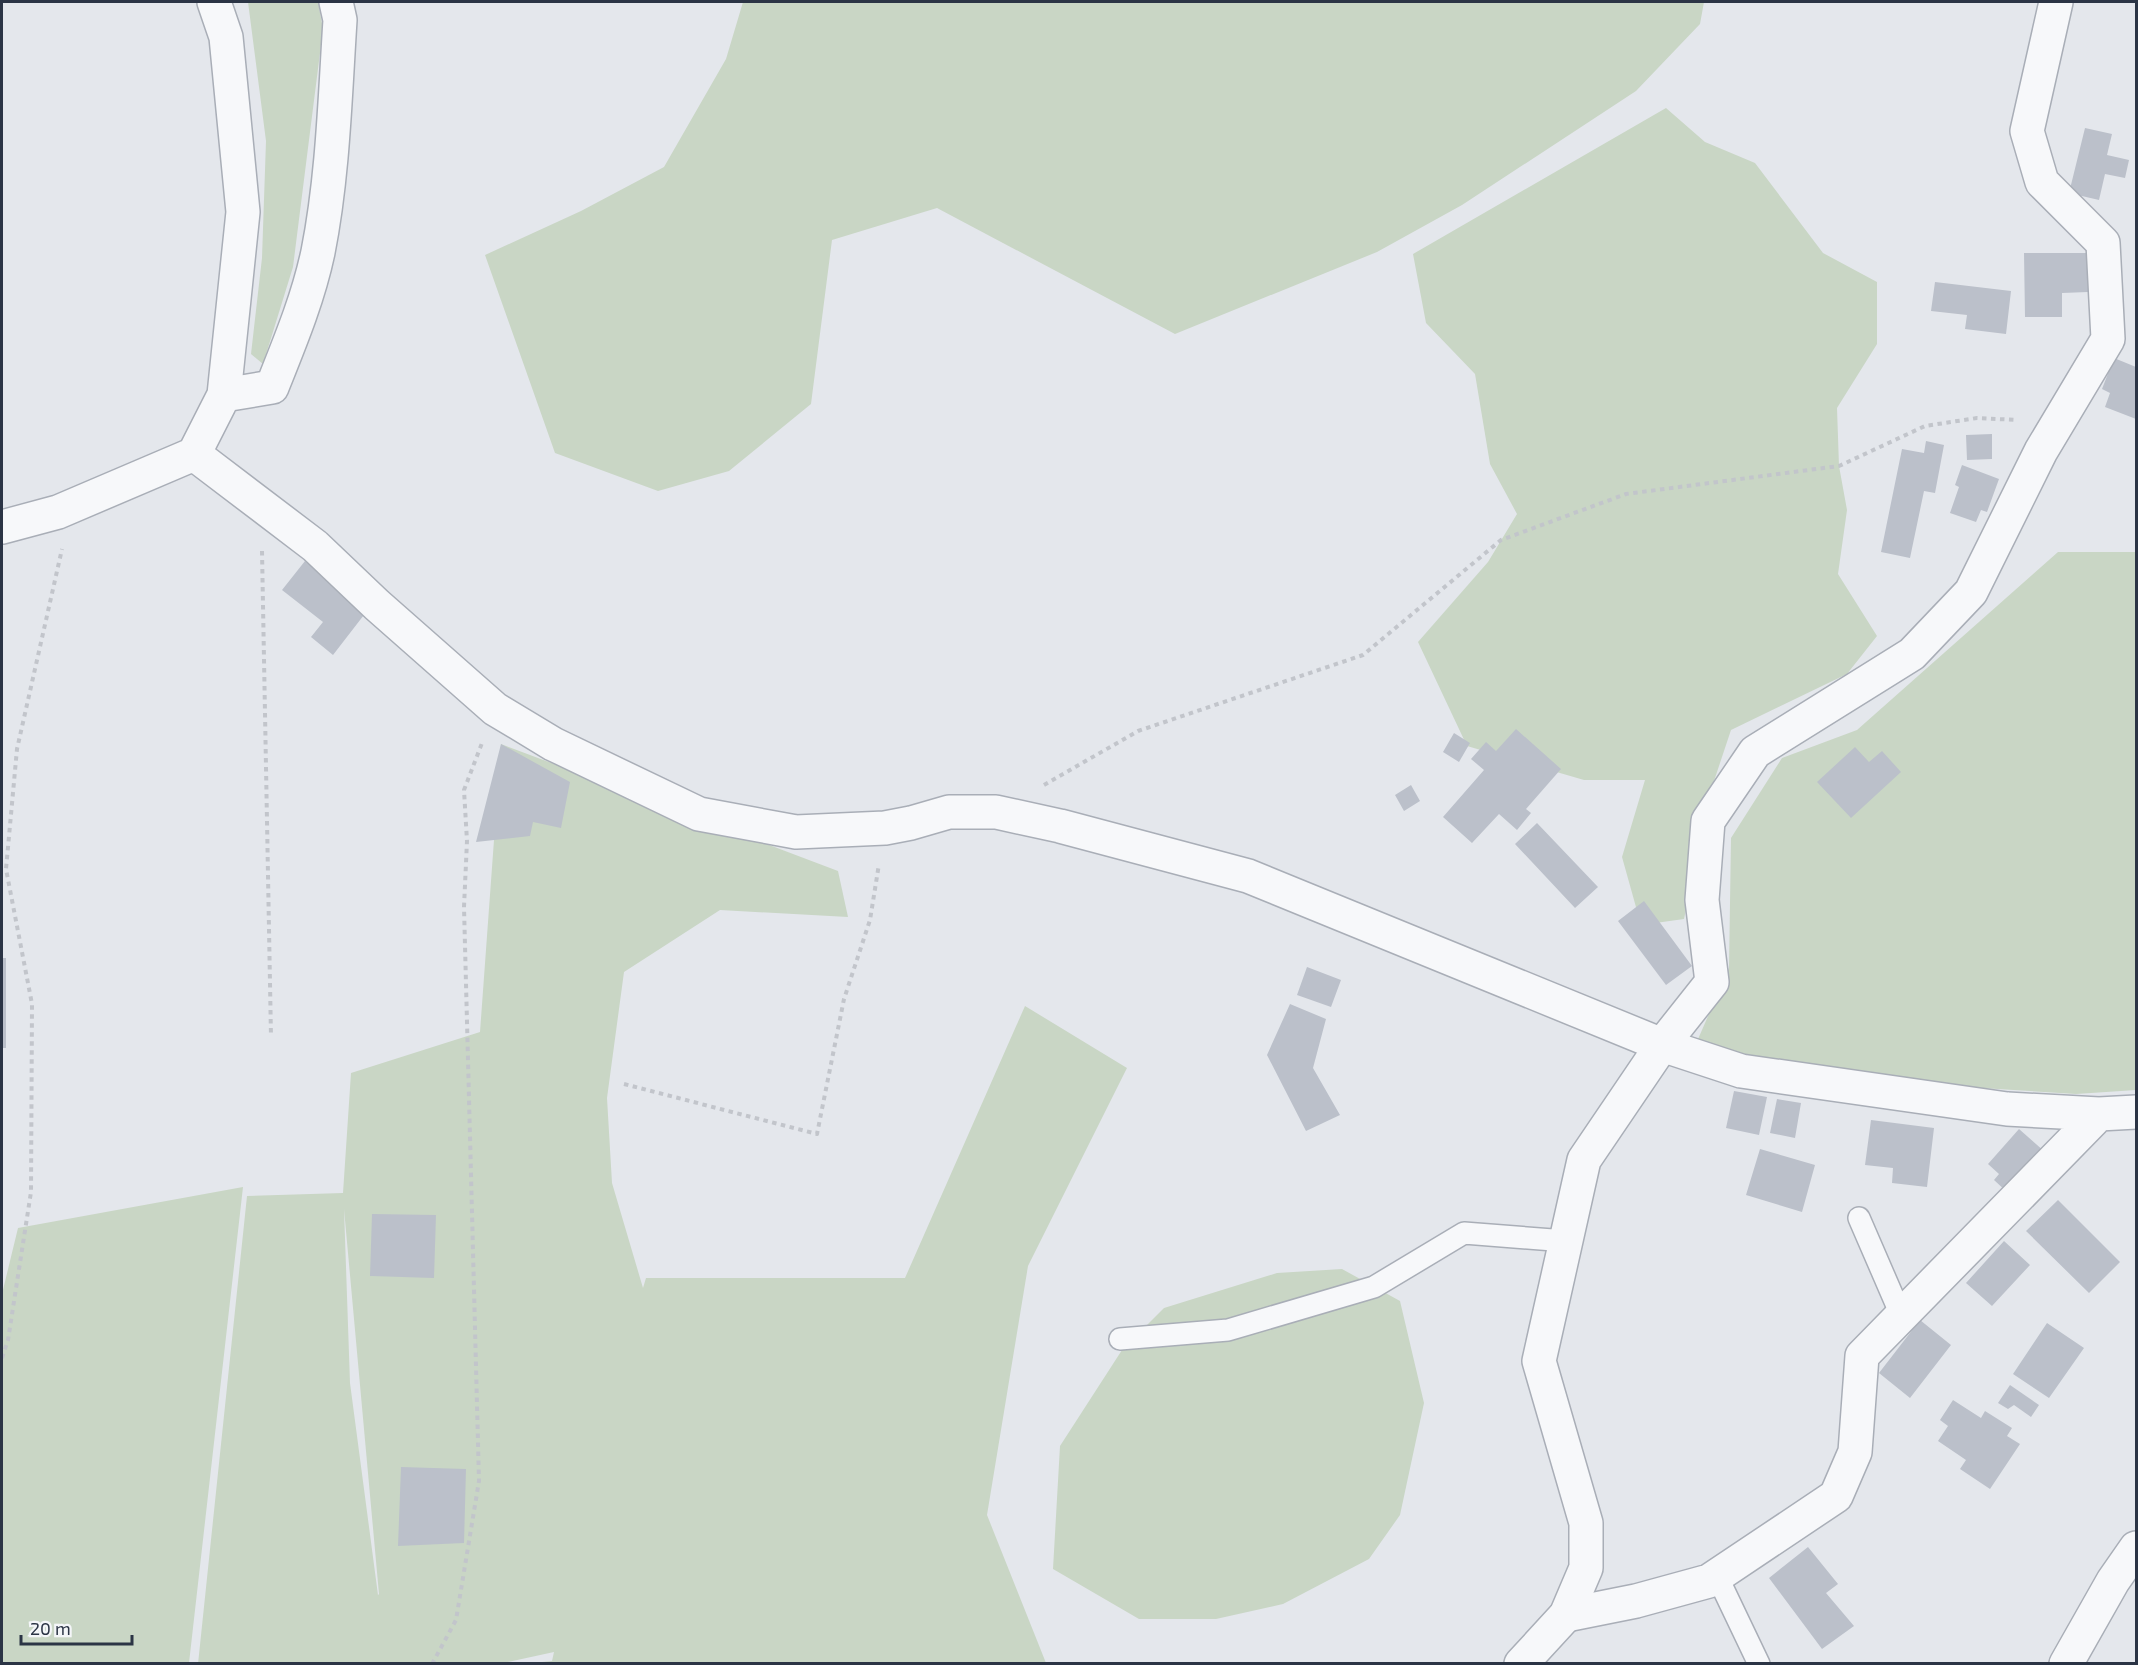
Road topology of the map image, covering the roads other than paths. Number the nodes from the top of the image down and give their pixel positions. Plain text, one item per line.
1 (214, 2) edge
2 (336, 2) edge
3 (2056, 2) edge
4 (224, 394) junction
5 (194, 454) junction
6 (2, 527) edge
7 (1662, 1045) junction
8 (2136, 1112) edge
9 (2099, 1114) junction
10 (1859, 1218) dead end
11 (1566, 1241) junction
12 (1901, 1316) junction
13 (1120, 1339) dead end
14 (2136, 1548) edge
15 (1717, 1576) junction
16 (1566, 1615) junction
17 (1521, 1664) edge
18 (1759, 1664) edge
19 (2066, 1664) edge

1 - 4 street
2 - 4 street
3 - 7 street
4 - 5 street
5 - 6 street
5 - 7 street
7 - 9 street
7 - 11 street
8 - 9 street
9 - 12 street
10 - 12 lane
11 - 13 lane
11 - 16 street
12 - 15 street
14 - 19 street
15 - 16 street
15 - 18 lane
16 - 17 street

